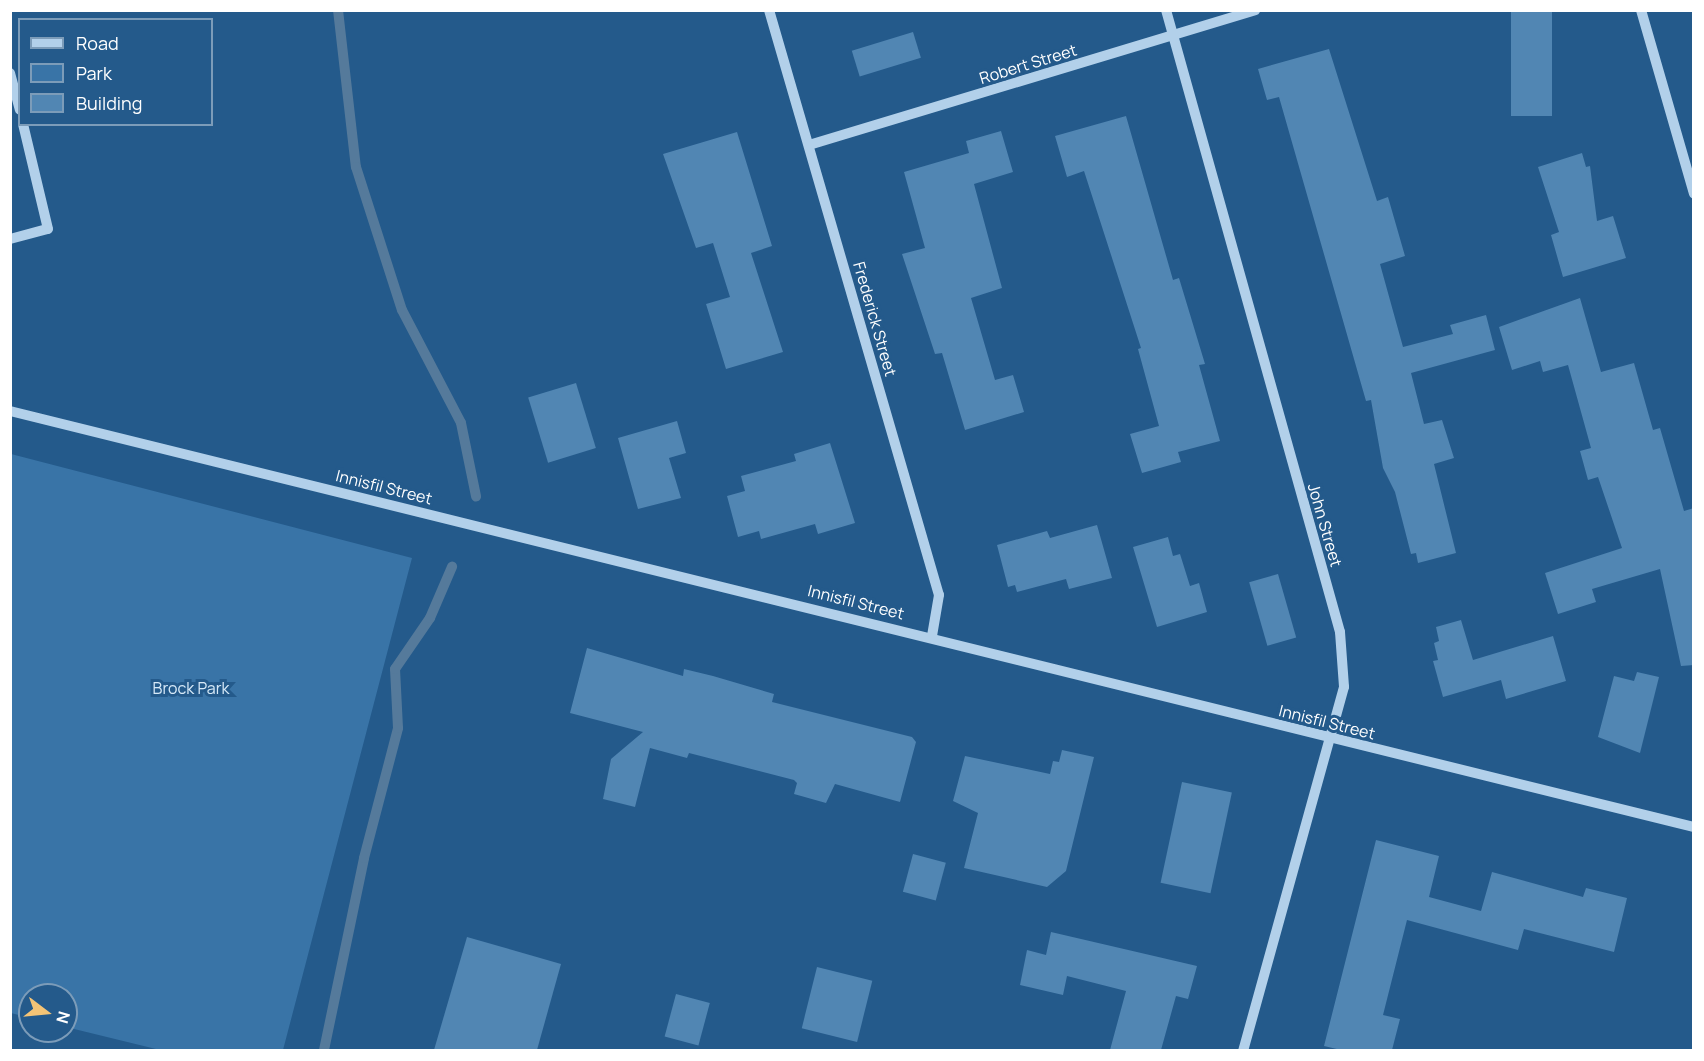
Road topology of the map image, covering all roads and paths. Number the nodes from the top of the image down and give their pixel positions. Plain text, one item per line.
1 (769, 10) edge
2 (1166, 10) edge
3 (1255, 10) edge
4 (1641, 10) edge
5 (1173, 36) junction
6 (10, 73) edge
7 (18, 103) edge
8 (23, 126) edge
9 (809, 145) junction
10 (1694, 194) edge
11 (10, 239) edge
12 (10, 411) edge
13 (932, 636) junction
14 (1329, 738) junction
15 (1694, 827) edge
16 (1243, 1050) edge

1 - 9 street, Frederick Street
2 - 5 street, John Street
3 - 5 street, Robert Street
4 - 10 street
5 - 9 street, Robert Street
5 - 14 street, John Street
6 - 7 street
8 - 11 street
9 - 13 street, Frederick Street
12 - 13 street, Innisfil Street
13 - 14 street, Innisfil Street
14 - 15 street, Innisfil Street
14 - 16 street, John Street

